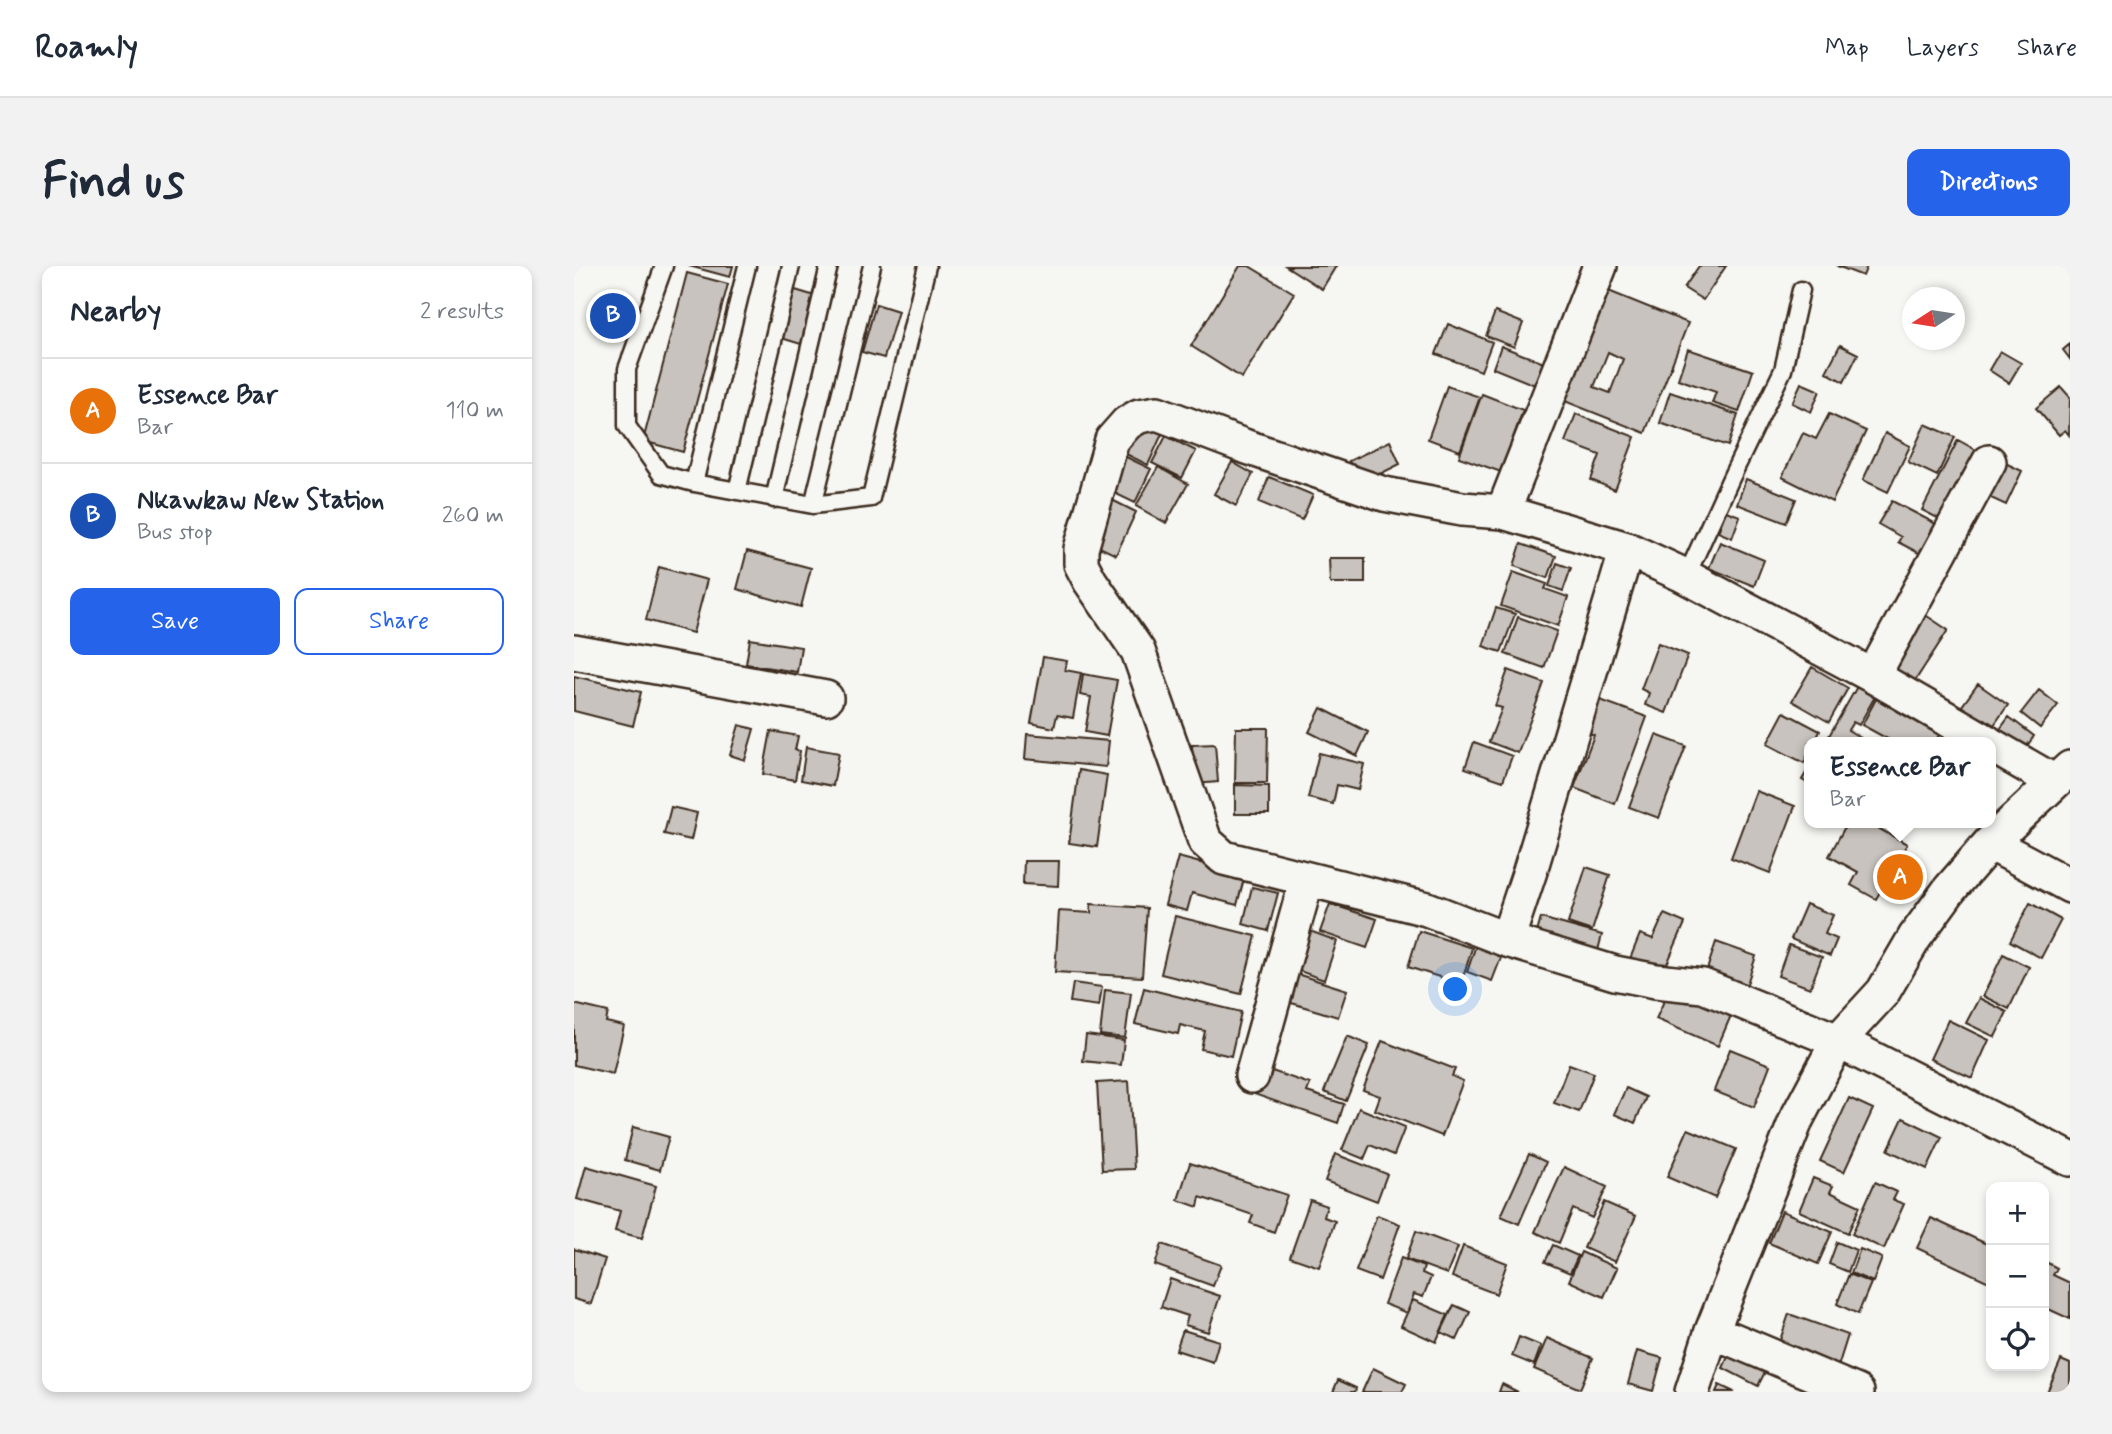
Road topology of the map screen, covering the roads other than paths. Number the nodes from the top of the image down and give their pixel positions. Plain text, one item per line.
1 (664, 266) edge
2 (747, 266) edge
3 (792, 266) edge
4 (829, 266) edge
5 (872, 266) edge
6 (927, 266) edge
7 (1600, 266) edge
8 (1801, 290) dead end
9 (1989, 462) dead end
10 (694, 484) junction
11 (737, 491) junction
12 (774, 499) junction
13 (813, 505) junction
14 (1503, 513) junction
15 (1626, 549) junction
16 (1686, 577) junction
17 (574, 652) edge
18 (1873, 676) junction
19 (826, 698) dead end
20 (1979, 737) edge
21 (1996, 746) edge
22 (2063, 775) edge
23 (1990, 843) junction
24 (1307, 879) junction
25 (2070, 886) edge
26 (1507, 940) junction
27 (1838, 1041) junction
28 (1252, 1076) dead end
29 (2070, 1159) edge
30 (1712, 1331) junction
31 (1692, 1392) edge
32 (1857, 1392) edge

1 - 10 lane
2 - 10 lane
3 - 11 lane
4 - 12 lane
5 - 13 lane
6 - 13 lane
7 - 14 street
8 - 16 lane
9 - 18 street
10 - 11 lane
11 - 12 lane
12 - 13 lane
14 - 15 street
14 - 24 street
15 - 16 street
15 - 26 street
16 - 18 street
17 - 19 street
18 - 20 street
21 - 22 street
22 - 23 street
23 - 25 street
23 - 27 street
24 - 26 street
24 - 28 street
26 - 27 street
27 - 29 street
27 - 30 street
30 - 31 street
30 - 32 street

